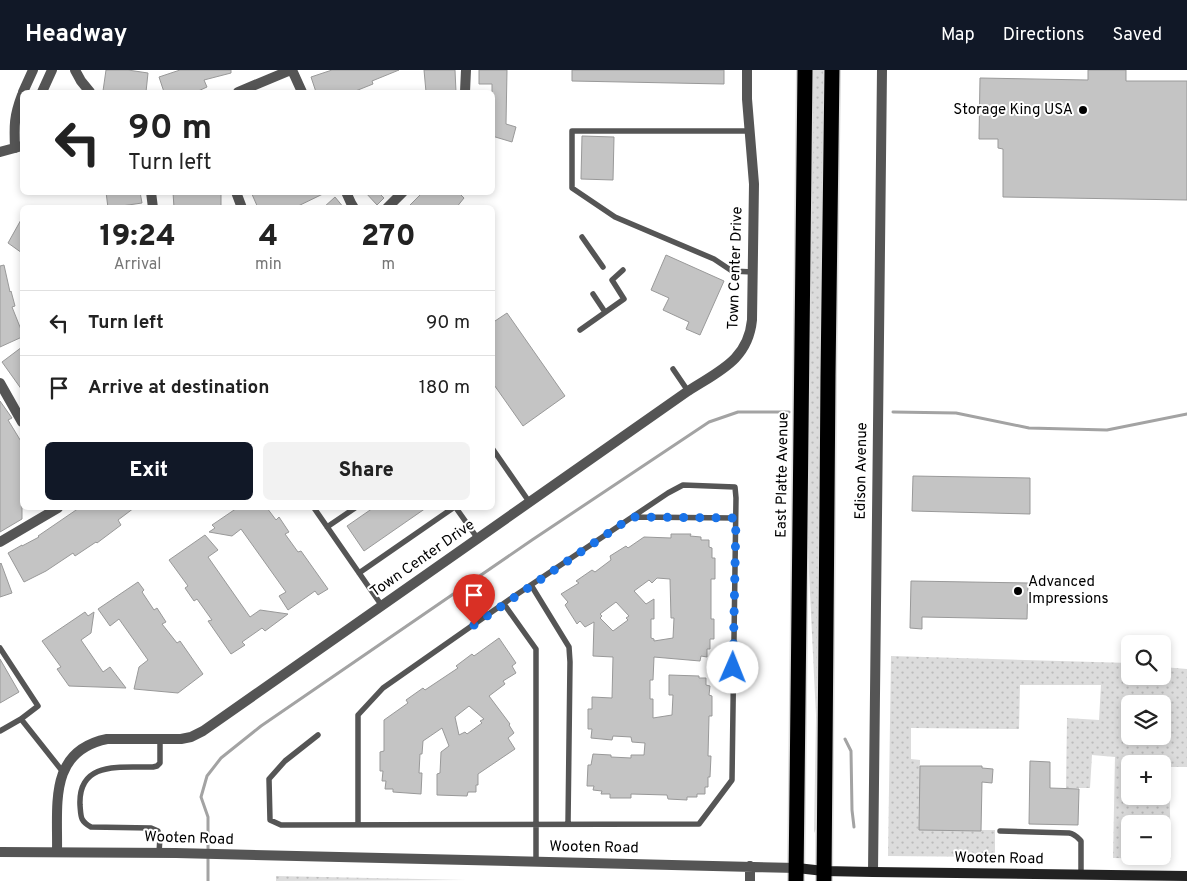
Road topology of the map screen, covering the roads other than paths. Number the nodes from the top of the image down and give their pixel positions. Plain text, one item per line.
1 (33, 70) edge
2 (52, 70) edge
3 (75, 70) edge
4 (292, 70) edge
5 (466, 70) edge
6 (747, 70) edge
7 (805, 70) edge
8 (832, 70) edge
9 (882, 70) edge
10 (25, 90) edge
11 (43, 90) edge
12 (88, 90) edge
13 (243, 90) edge
14 (301, 90) edge
15 (466, 90) edge
16 (20, 102) edge
17 (750, 132) junction
18 (19, 147) edge
19 (0, 152) edge
20 (400, 195) edge
21 (390, 205) edge
22 (582, 238) dead end
23 (603, 267) dead end
24 (623, 270) dead end
25 (753, 272) junction
26 (593, 294) dead end
27 (605, 312) junction
28 (580, 330) dead end
29 (673, 369) dead end
30 (0, 383) edge
31 (688, 391) junction
32 (20, 418) edge
33 (495, 452) edge
34 (530, 503) junction
35 (55, 510) edge
36 (315, 510) edge
37 (352, 510) edge
38 (452, 510) edge
39 (456, 510) edge
40 (632, 517) junction
41 (736, 518) junction
42 (327, 527) junction
43 (478, 539) junction
44 (0, 542) edge
45 (360, 573) junction
46 (531, 586) junction
47 (504, 604) junction
48 (382, 606) junction
49 (0, 648) edge
50 (21, 719) junction
51 (0, 731) edge
52 (318, 735) dead end
53 (160, 740) junction
54 (63, 772) junction
55 (358, 824) junction
56 (535, 824) junction
57 (568, 824) junction
58 (1000, 831) dead end
59 (0, 852) edge
60 (57, 852) junction
61 (158, 853) junction
62 (536, 862) junction
63 (750, 866) junction
64 (873, 872) junction
65 (796, 874) edge
66 (1081, 875) junction
67 (824, 876) edge
68 (1187, 876) edge
69 (1048, 878) edge
70 (750, 881) edge

1 - 10 street
2 - 11 street
3 - 12 street
4 - 13 street
4 - 14 street
5 - 15 street
6 - 17 street, Town Center Drive
7 - 65 highway, East Platte Avenue
8 - 67 highway
9 - 64 street, Edison Avenue
16 - 18 street
17 - 25 street, Town Center Drive
17 - 25 lane
18 - 19 street
20 - 21 street
22 - 23 lane
24 - 27 lane
25 - 31 street, Town Center Drive
26 - 27 lane
27 - 28 lane
29 - 31 lane
30 - 32 street
31 - 34 street, Town Center Drive
33 - 34 lane
34 - 43 street, Town Center Drive
35 - 44 street
36 - 42 lane
37 - 42 lane
38 - 45 lane
39 - 43 lane
40 - 41 lane
40 - 41 lane
40 - 46 lane
41 - 57 lane
42 - 45 lane
43 - 48 street, Town Center Drive
45 - 48 lane
46 - 47 lane
46 - 57 lane
47 - 55 lane
47 - 56 lane
48 - 53 street, Town Center Drive
49 - 50 lane
50 - 51 lane
50 - 54 lane
52 - 55 lane
53 - 54 street, Town Center Drive
53 - 61 lane
54 - 60 street, Town Center Drive
55 - 56 lane
56 - 57 lane
56 - 62 lane
58 - 66 lane
59 - 60 street, Wooten Road
60 - 61 street, Wooten Road
61 - 62 street, Wooten Road
62 - 63 street, Wooten Road
63 - 65 street, Wooten Road
63 - 70 street
64 - 67 street, Wooten Road
64 - 69 street, Wooten Road
65 - 67 street, Wooten Road
66 - 68 street, Wooten Road
66 - 69 street, Wooten Road

